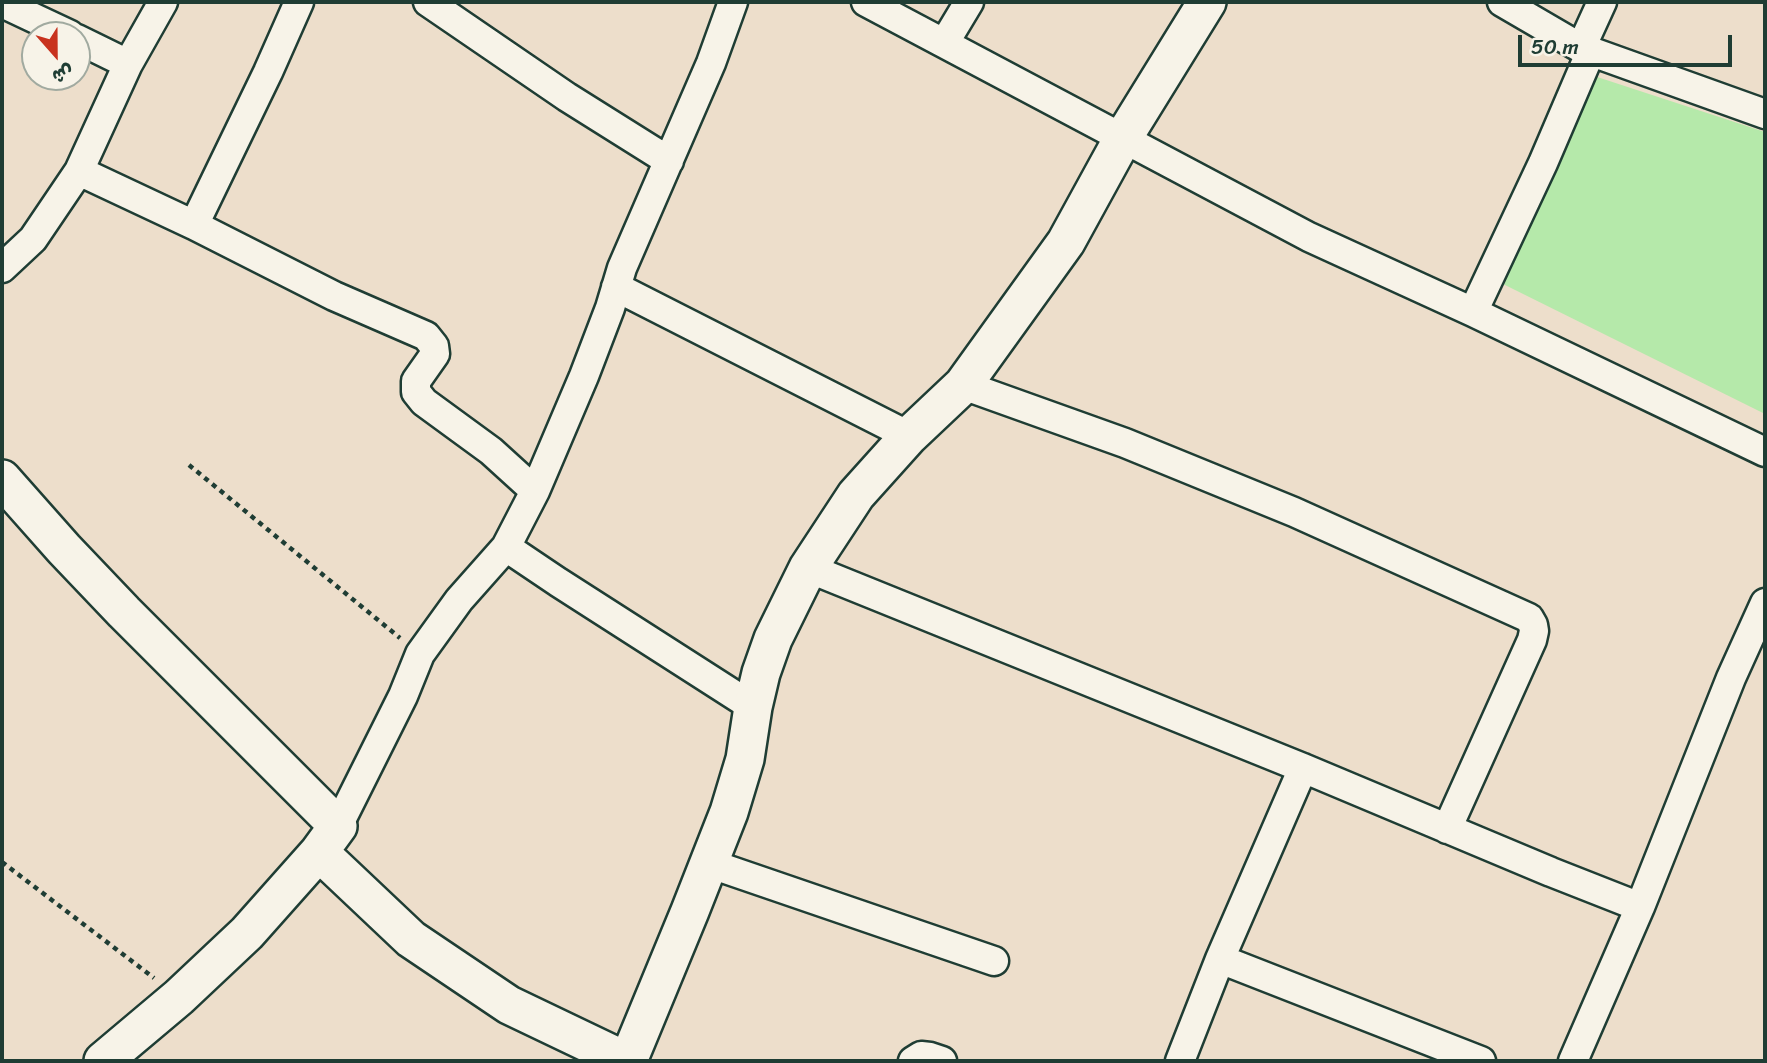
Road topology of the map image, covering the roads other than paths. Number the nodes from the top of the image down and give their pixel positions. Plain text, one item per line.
1 (163, 2) edge
2 (299, 2) edge
3 (428, 2) edge
4 (733, 2) edge
5 (866, 2) edge
6 (969, 2) edge
7 (1207, 2) edge
8 (1502, 2) edge
9 (1602, 2) edge
10 (2, 3) edge
11 (40, 21) edge
12 (945, 42) junction
13 (91, 45) edge
14 (1586, 49) junction
15 (128, 64) junction
16 (1765, 114) edge
17 (1123, 138) junction
18 (669, 161) junction
19 (79, 171) junction
20 (194, 225) junction
21 (2, 268) edge
22 (616, 287) junction
23 (1473, 312) junction
24 (963, 385) junction
25 (909, 436) junction
26 (1765, 452) edge
27 (2, 479) edge
28 (535, 491) junction
29 (506, 547) junction
30 (808, 568) junction
31 (1765, 603) edge
32 (753, 707) junction
33 (1303, 768) junction
34 (1447, 829) junction
35 (329, 839) junction
36 (708, 863) junction
37 (1640, 907) junction
38 (1220, 959) junction
39 (994, 961) dead end
40 (103, 1061) edge
41 (627, 1061) edge
42 (913, 1061) edge
43 (942, 1061) edge
44 (1180, 1061) edge
45 (1481, 1061) edge
46 (1573, 1061) edge

1 - 15 street
2 - 20 street
3 - 18 street
4 - 18 street
5 - 12 street
6 - 12 street
7 - 17 street
8 - 14 street
9 - 14 street
10 - 11 street
12 - 17 street
13 - 15 street
14 - 16 street
14 - 23 street
15 - 19 street
17 - 23 street
17 - 24 street
18 - 22 street
19 - 20 street
19 - 21 street
20 - 28 street
22 - 25 street
22 - 28 street
23 - 26 street
24 - 25 street
24 - 34 street
25 - 30 street
27 - 35 street
28 - 29 street
29 - 32 street
29 - 35 street
30 - 32 street
30 - 33 street
31 - 37 street
32 - 36 street
33 - 34 street
33 - 38 street
34 - 37 street
35 - 40 street
35 - 41 street
36 - 39 street
36 - 41 street
37 - 46 street
38 - 44 street
38 - 45 street
42 - 43 street

